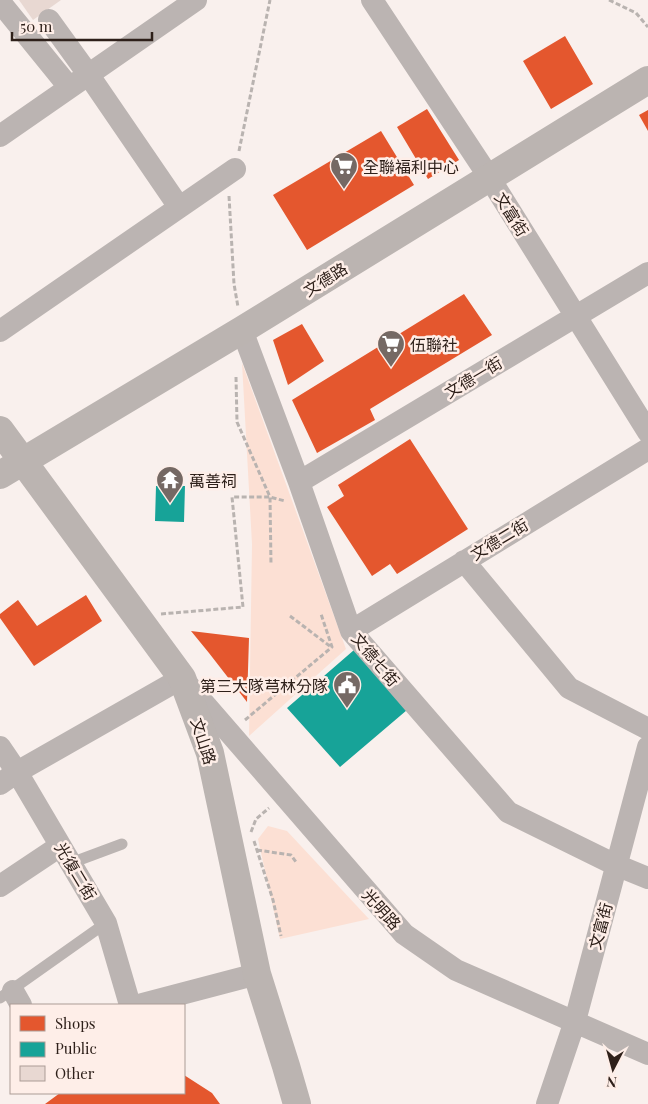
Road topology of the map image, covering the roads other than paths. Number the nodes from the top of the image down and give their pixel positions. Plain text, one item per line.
1 (196, 0) edge
2 (372, 0) edge
3 (0, 2) edge
4 (49, 20) dead end
5 (88, 74) junction
6 (648, 80) edge
7 (69, 87) junction
8 (0, 136) edge
9 (235, 169) dead end
10 (489, 177) junction
11 (179, 207) junction
12 (648, 273) edge
13 (575, 316) junction
14 (242, 330) junction
15 (0, 331) edge
16 (0, 430) edge
17 (648, 432) edge
18 (648, 449) edge
19 (11, 468) edge
20 (299, 482) junction
21 (464, 561) junction
22 (351, 631) junction
23 (182, 678) junction
24 (648, 729) edge
25 (0, 747) edge
26 (648, 747) edge
27 (8, 778) edge
28 (122, 844) dead end
29 (65, 854) junction
30 (616, 865) junction
31 (648, 878) edge
32 (0, 886) edge
33 (106, 923) junction
34 (257, 974) junction
35 (11, 998) edge
36 (130, 1004) edge
37 (143, 1004) edge
38 (575, 1021) junction
39 (648, 1054) edge
40 (297, 1104) edge
41 (547, 1104) edge

1 - 5 street
2 - 10 street, 文富街
3 - 7 street
4 - 5 street
5 - 7 street
5 - 11 street
6 - 10 main road, 文德路
7 - 8 street
9 - 11 street
10 - 13 street, 文富街
10 - 14 main road, 文德路
11 - 15 street
12 - 13 street, 文德一街
13 - 17 street, 文富街
13 - 20 street, 文德一街
14 - 19 main road, 文德路
14 - 20 street, 文德七街
16 - 19 main road, 文山路
18 - 21 street, 文德二街
19 - 23 main road, 文山路
20 - 22 street, 文德七街
21 - 22 street, 文德二街
21 - 24 street
22 - 30 street, 文德七街
23 - 27 street
23 - 34 main road, 文山路
23 - 38 street, 光明路
25 - 27 street, 光復二街
26 - 30 street, 文富街
27 - 29 street, 光復二街
28 - 29 lane
29 - 32 street
29 - 33 street, 光復二街
30 - 31 street, 文德七街
30 - 38 street, 文富街
33 - 35 lane
33 - 36 street, 光復二街
34 - 37 street
34 - 40 main road, 文山路
38 - 39 street, 光明路
38 - 41 street, 文富街

